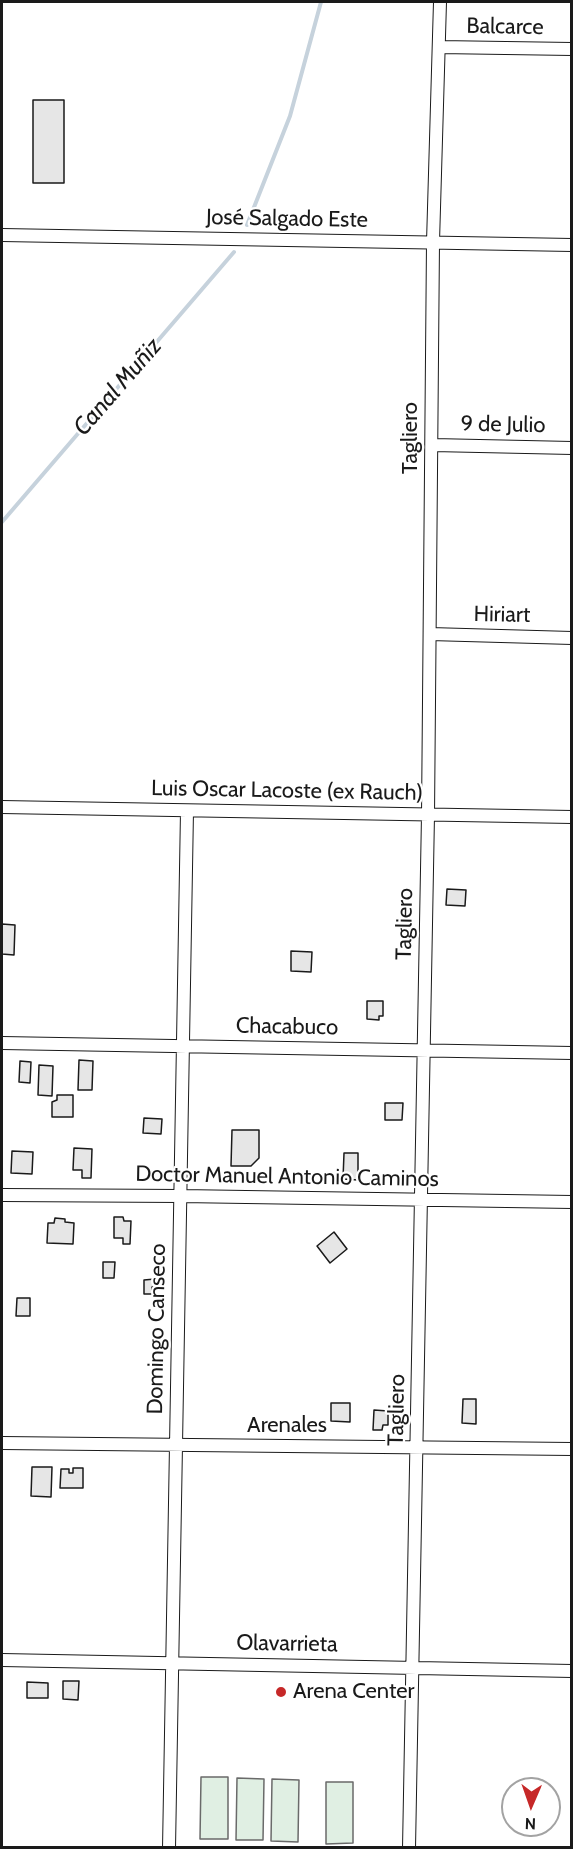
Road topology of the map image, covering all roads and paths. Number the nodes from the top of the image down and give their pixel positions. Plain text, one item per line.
1 (440, 2) edge
2 (439, 47) junction
3 (572, 49) edge
4 (2, 235) edge
5 (433, 242) junction
6 (572, 244) edge
7 (433, 445) junction
8 (572, 448) edge
9 (430, 634) junction
10 (572, 638) edge
11 (2, 807) edge
12 (187, 811) junction
13 (428, 815) junction
14 (572, 817) edge
15 (2, 1043) edge
16 (183, 1047) junction
17 (424, 1050) junction
18 (572, 1053) edge
19 (2, 1195) edge
20 (181, 1196) junction
21 (421, 1199) junction
22 (572, 1202) edge
23 (2, 1443) edge
24 (176, 1446) junction
25 (417, 1448) junction
26 (572, 1449) edge
27 (2, 1660) edge
28 (173, 1664) junction
29 (413, 1667) junction
30 (572, 1671) edge
31 (169, 1848) edge
32 (409, 1848) edge

1 - 2 street, Tagliero
2 - 3 street, Balcarce
2 - 5 street, Tagliero
4 - 5 street, José Salgado Este
5 - 6 street, José Salgado Este
5 - 7 street, Tagliero
7 - 8 street, 9 de Julio
7 - 9 street, Tagliero
9 - 10 street, Hiriart
9 - 13 street, Tagliero
11 - 12 street, Luis Oscar Lacoste (ex Rauch)
12 - 13 street, Luis Oscar Lacoste (ex Rauch)
12 - 16 street, Domingo Canseco
13 - 14 street, Luis Oscar Lacoste (ex Rauch)
13 - 17 street, Tagliero
15 - 16 street, Chacabuco
16 - 17 street, Chacabuco
16 - 20 street, Domingo Canseco
17 - 18 street, Chacabuco
17 - 21 street, Tagliero
19 - 20 street, Doctor Manuel Antonio Caminos
20 - 21 street, Doctor Manuel Antonio Caminos
20 - 24 street, Domingo Canseco
21 - 22 street, Doctor Manuel Antonio Caminos
21 - 25 street, Tagliero
23 - 24 street, Arenales
24 - 25 street, Arenales
24 - 28 street, Domingo Canseco
25 - 26 street, Arenales
25 - 29 street, Tagliero
27 - 28 street, Olavarrieta
28 - 29 street, Olavarrieta
28 - 31 street, Domingo Canseco
29 - 30 street, Olavarrieta
29 - 32 street, Tagliero

